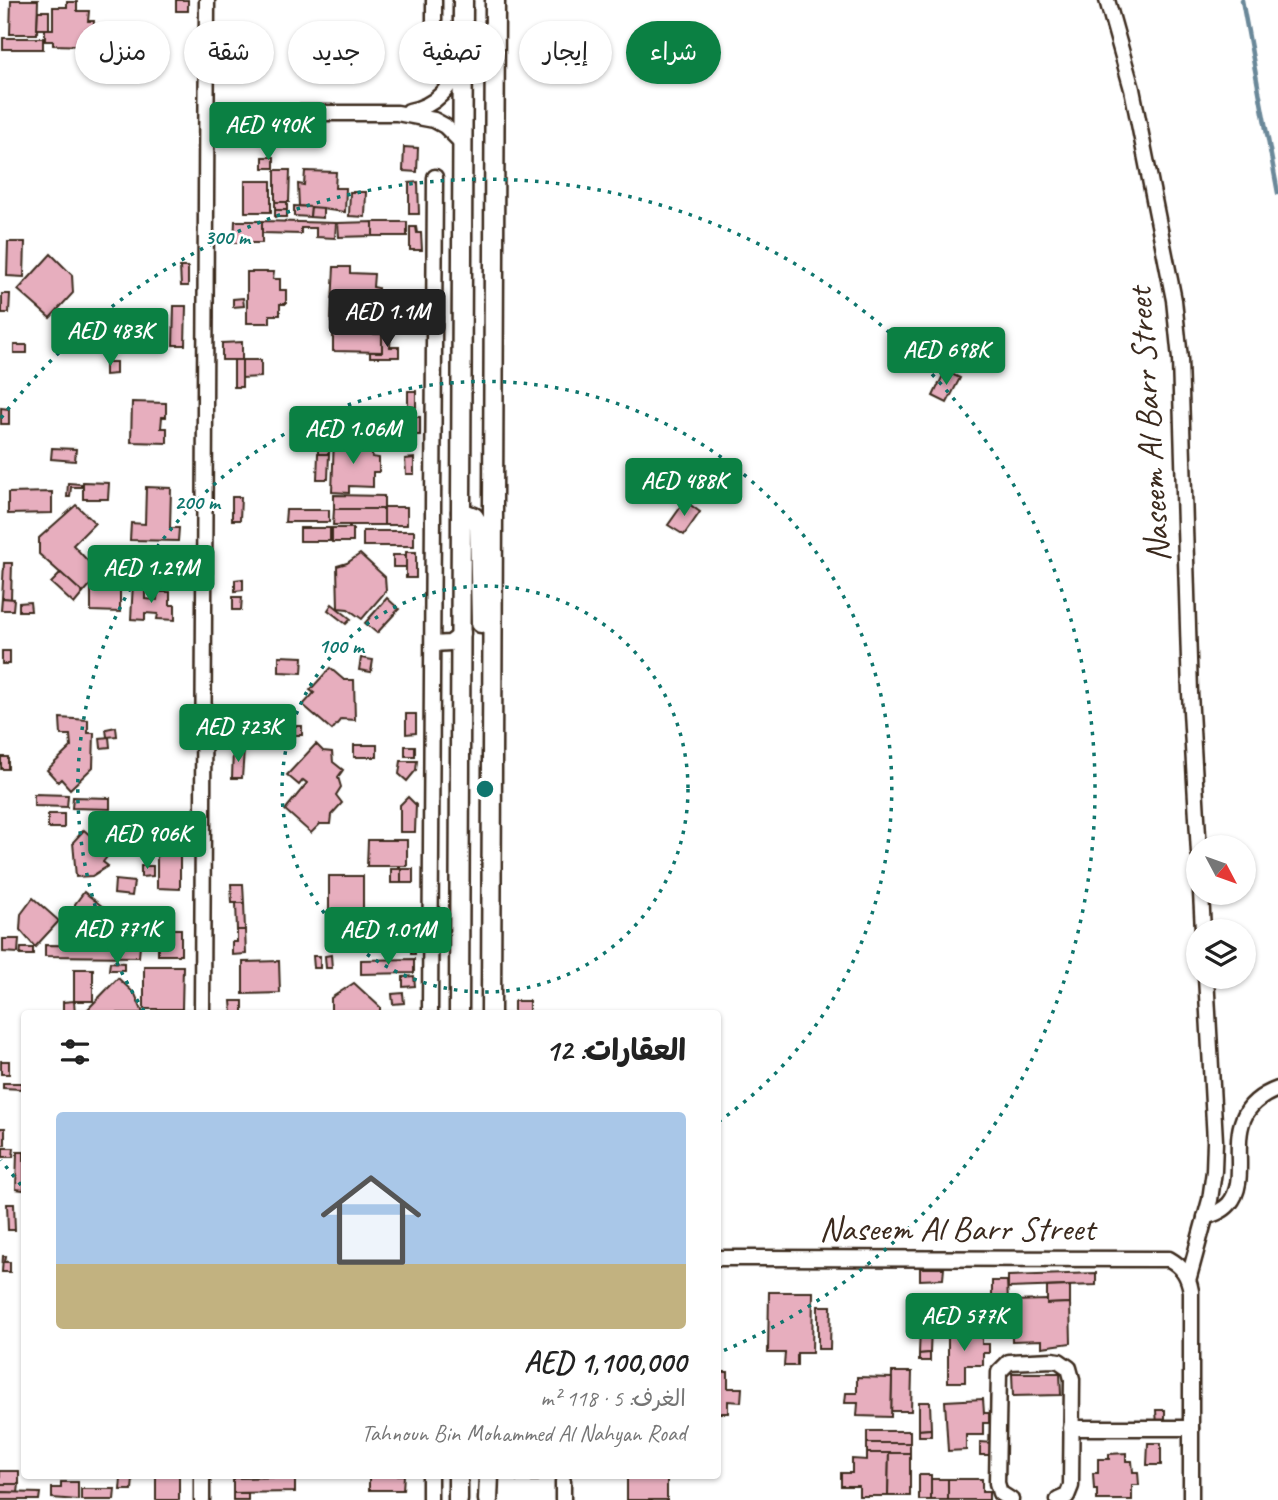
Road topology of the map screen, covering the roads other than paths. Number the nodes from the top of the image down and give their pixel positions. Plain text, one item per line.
1 (207, 0) edge
2 (434, 0) edge
3 (463, 0) edge
4 (495, 0) edge
5 (1107, 0) edge
6 (434, 21) edge
7 (463, 21) edge
8 (449, 84) edge
9 (463, 84) edge
10 (207, 113) junction
11 (397, 113) junction
12 (463, 144) junction
13 (435, 177) dead end
14 (461, 512) junction
15 (463, 633) junction
16 (433, 649) junction
17 (463, 665) junction
18 (492, 692) junction
19 (1198, 835) edge
20 (1207, 989) edge
21 (202, 1010) edge
22 (430, 1010) edge
23 (459, 1010) edge
24 (491, 1010) edge
25 (1278, 1089) edge
26 (1205, 1217) junction
27 (721, 1258) edge
28 (1189, 1277) junction
29 (1071, 1428) junction
30 (1191, 1428) junction
31 (202, 1479) edge
32 (430, 1479) edge
33 (458, 1479) edge
34 (489, 1479) edge
35 (563, 1481) dead end
36 (202, 1500) edge
37 (430, 1500) edge
38 (458, 1500) edge
39 (488, 1500) edge
40 (563, 1500) edge
41 (1009, 1500) edge
42 (1058, 1500) edge
43 (1191, 1500) edge

1 - 10 street
2 - 6 street
3 - 7 main road
4 - 18 main road
5 - 19 street, Naseem Al Barr Street
8 - 11 street
9 - 12 main road
10 - 11 street
10 - 21 street
11 - 12 street
12 - 14 main road
13 - 16 street
14 - 15 main road
14 - 18 main road
15 - 16 street
15 - 17 main road
16 - 17 street
16 - 22 street
17 - 23 main road
18 - 24 main road
20 - 26 street
25 - 26 street
26 - 28 street
27 - 28 street, Naseem Al Barr Street
28 - 30 street
29 - 30 street
29 - 41 street
29 - 42 street
30 - 43 street
31 - 36 street
32 - 37 street
33 - 38 main road
34 - 39 main road
35 - 40 street

